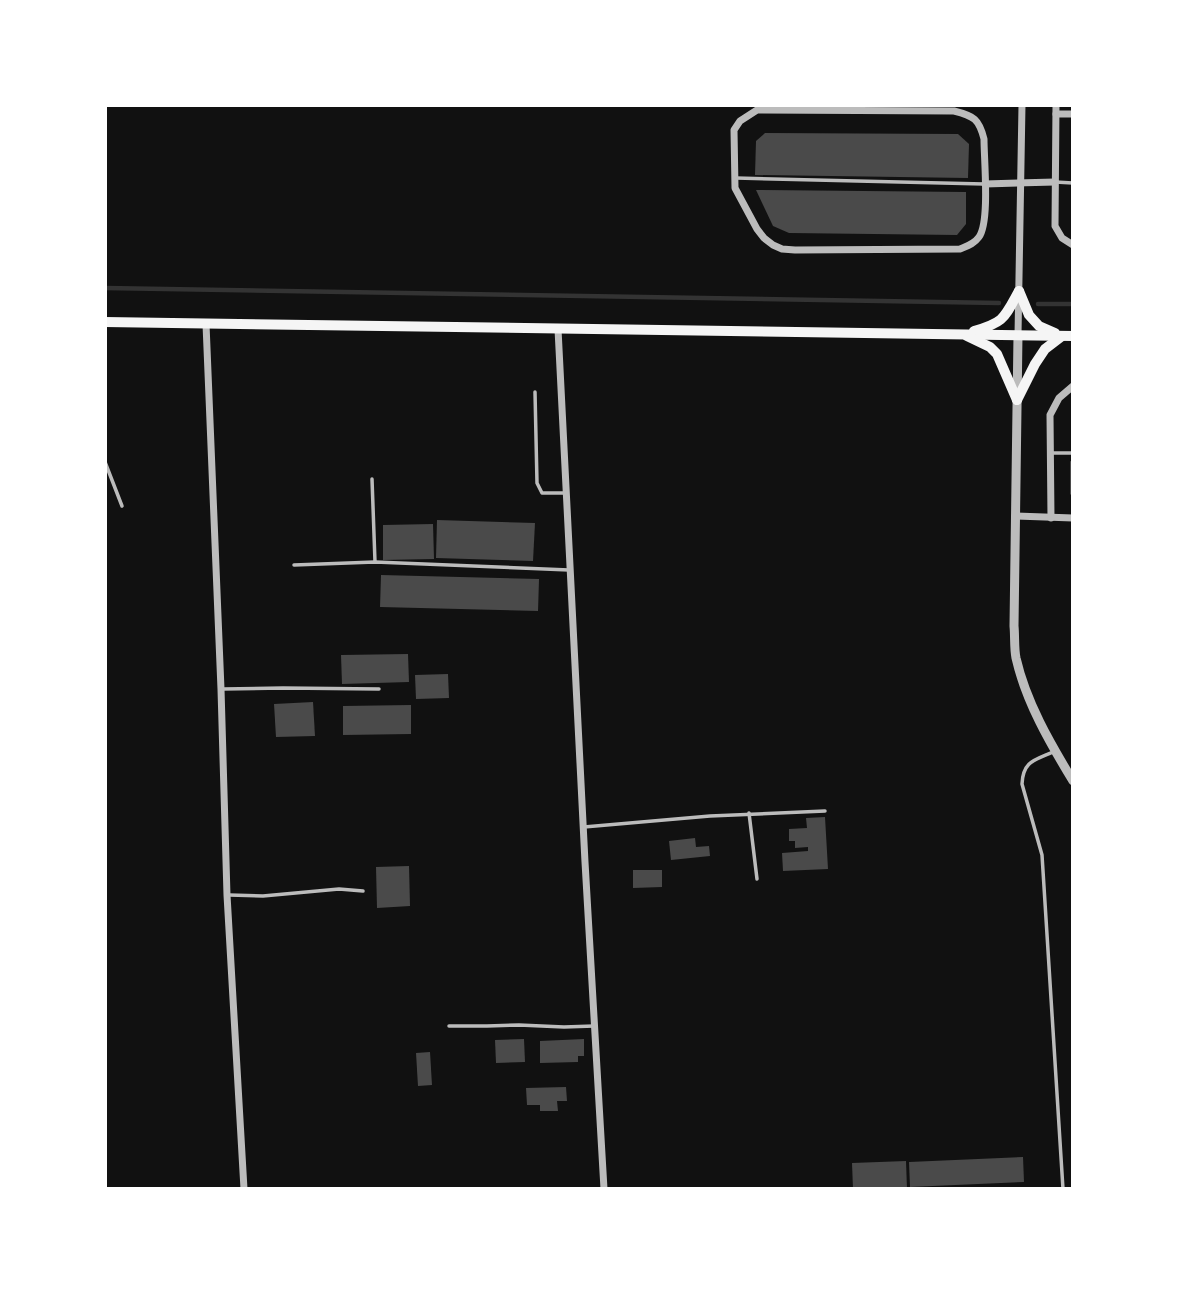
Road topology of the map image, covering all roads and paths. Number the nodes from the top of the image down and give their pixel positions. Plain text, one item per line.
1 (1022, 105) edge
2 (1056, 105) edge
3 (1056, 114) junction
4 (1073, 114) edge
5 (734, 178) junction
6 (1055, 182) junction
7 (1073, 183) edge
8 (985, 184) junction
9 (1021, 184) junction
10 (1073, 245) edge
11 (1019, 291) junction
12 (105, 322) edge
13 (206, 324) junction
14 (558, 329) junction
15 (963, 334) junction
16 (1018, 335) junction
17 (1068, 336) edge
18 (1073, 386) edge
19 (105, 392) edge
20 (535, 392) dead end
21 (1017, 400) junction
22 (1050, 453) junction
23 (1073, 453) edge
24 (372, 479) dead end
25 (567, 493) junction
26 (122, 506) dead end
27 (1016, 516) junction
28 (1051, 518) junction
29 (1073, 518) edge
30 (374, 562) junction
31 (294, 565) dead end
32 (571, 570) junction
33 (221, 689) junction
34 (379, 689) dead end
35 (1055, 751) junction
36 (1073, 781) edge
37 (825, 811) dead end
38 (749, 813) junction
39 (584, 827) junction
40 (757, 879) dead end
41 (363, 891) dead end
42 (227, 895) junction
43 (449, 1026) dead end
44 (594, 1026) junction
45 (244, 1189) edge
46 (604, 1189) edge
47 (1063, 1189) edge

1 - 9 street
2 - 3 street
3 - 4 street
3 - 6 street
5 - 8 lane
5 - 8 street
5 - 8 street
6 - 7 lane
6 - 9 street
6 - 10 street
8 - 9 street
9 - 11 street
11 - 15 main road
11 - 16 street
11 - 17 main road
12 - 13 main road
13 - 14 main road
13 - 33 street
14 - 15 main road
14 - 25 street
15 - 16 main road
15 - 21 main road
16 - 17 main road
16 - 21 street
17 - 21 main road
18 - 22 street
19 - 26 lane
20 - 25 lane
21 - 27 street
22 - 23 lane
22 - 28 street
24 - 30 lane
25 - 32 street
27 - 28 street
27 - 35 street
28 - 29 street
30 - 31 lane
30 - 32 lane
32 - 39 street
33 - 34 lane
33 - 42 street
35 - 36 street
35 - 47 lane
37 - 38 lane
38 - 39 lane
38 - 40 lane
39 - 44 street
41 - 42 lane
42 - 45 street
43 - 44 lane
44 - 46 street

